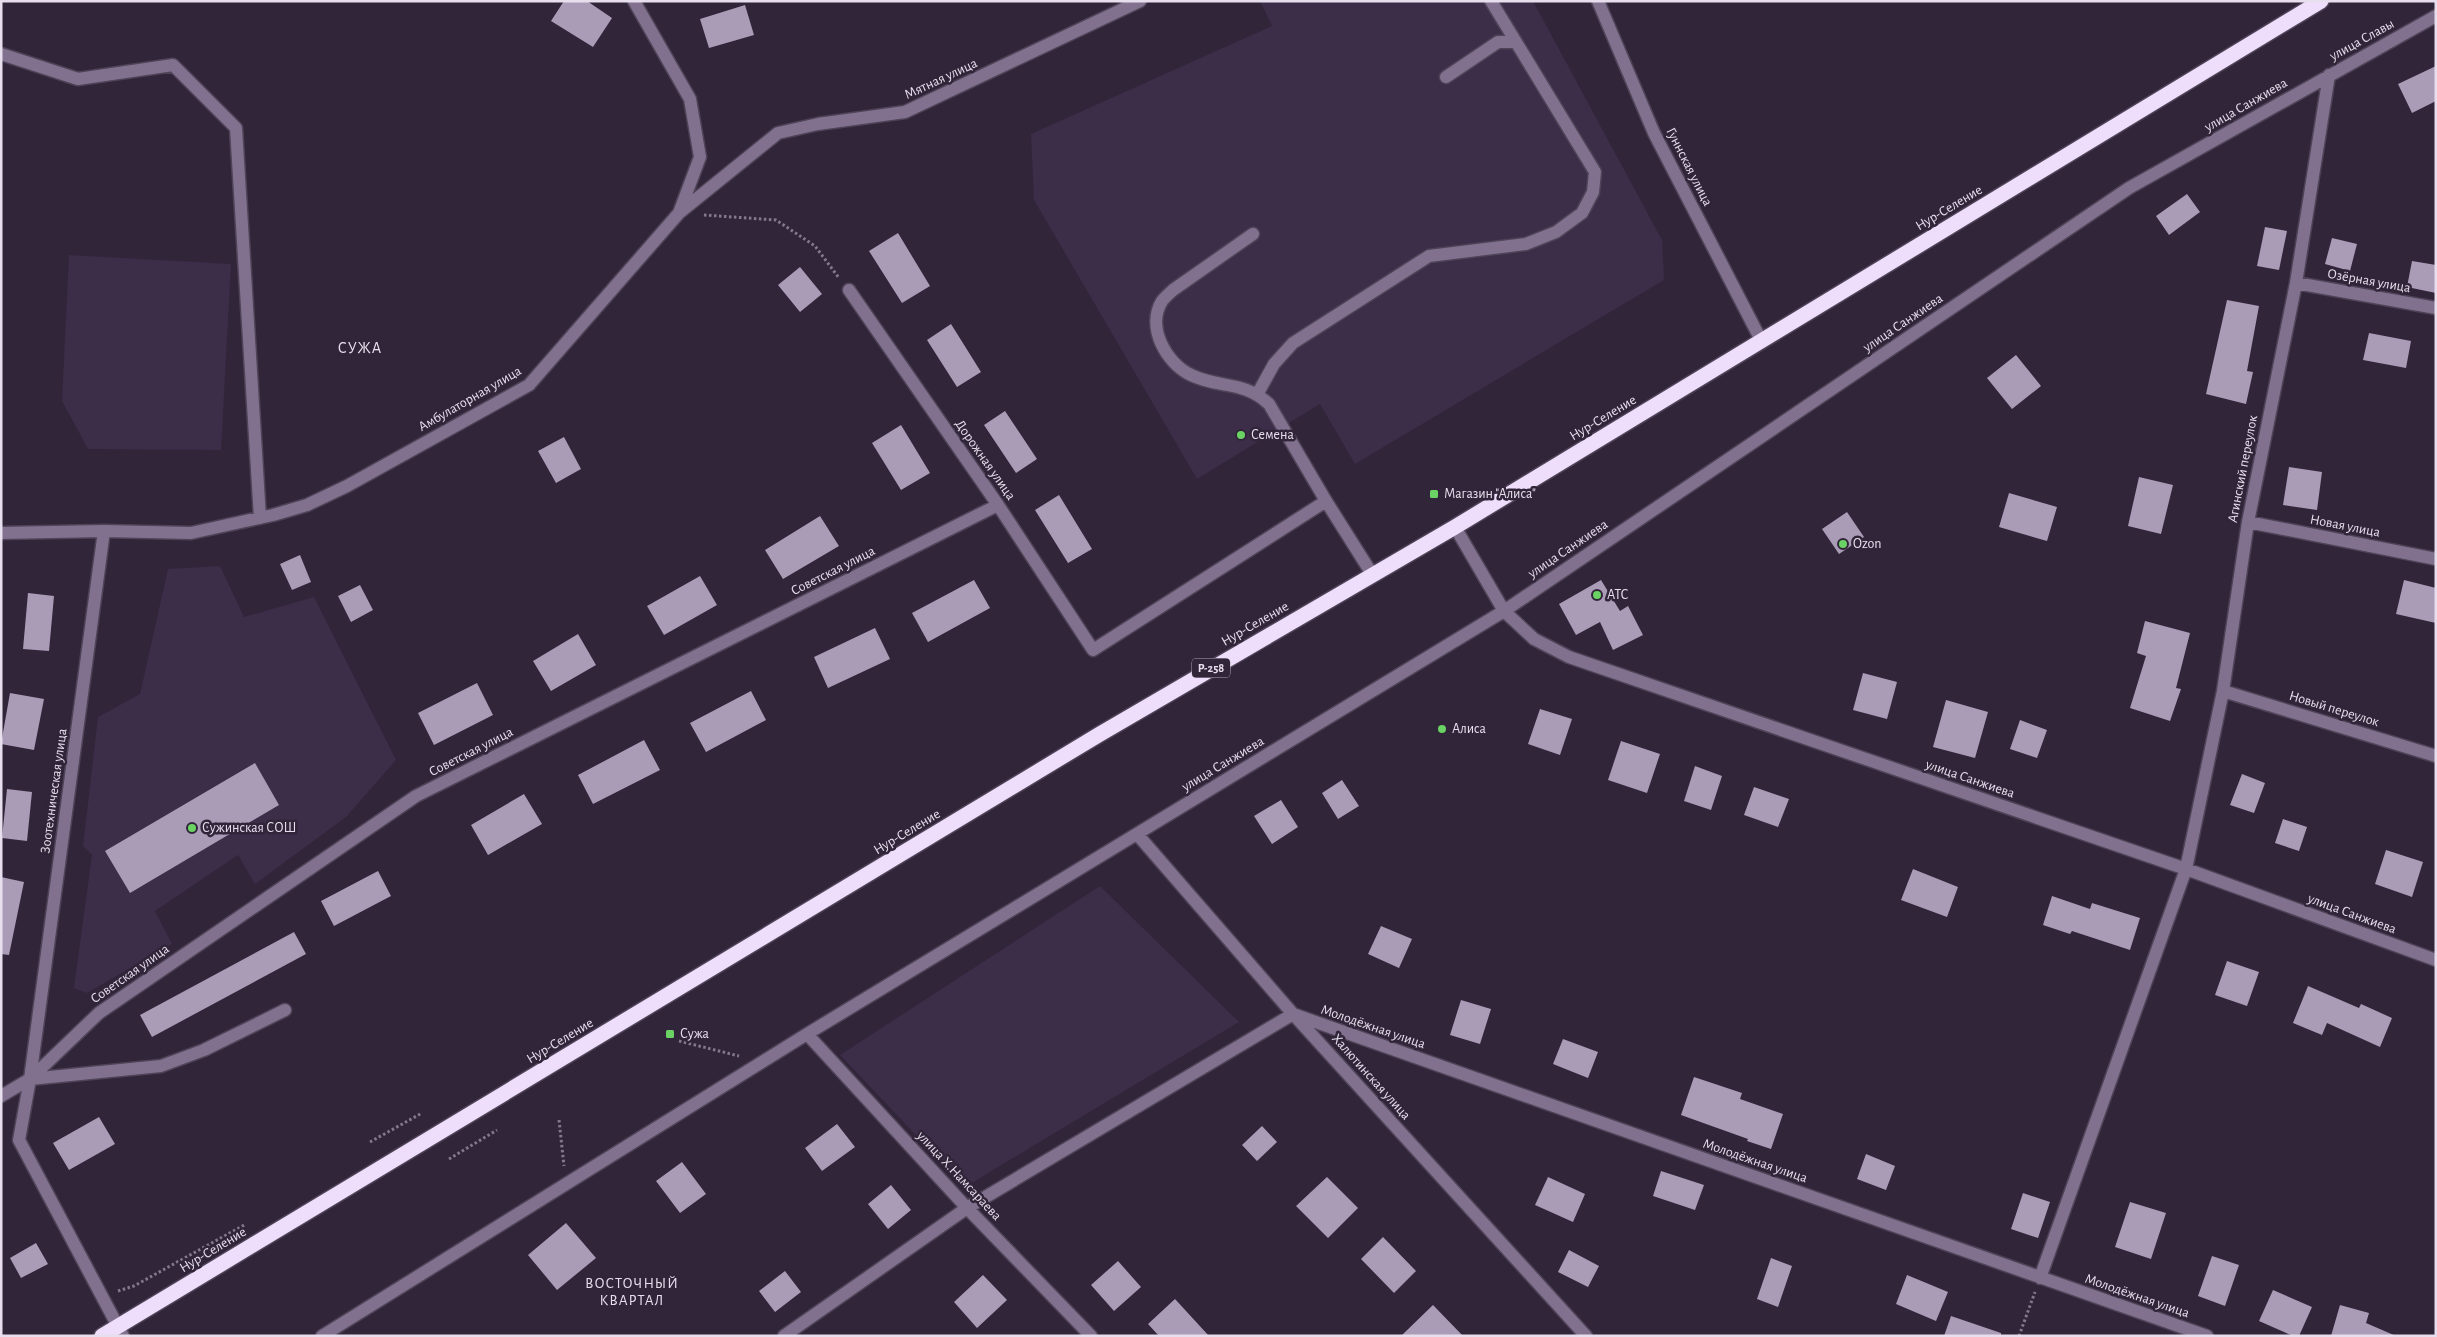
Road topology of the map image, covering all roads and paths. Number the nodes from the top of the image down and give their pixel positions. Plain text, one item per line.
1 (634, 1) edge
2 (1140, 1) edge
3 (1491, 1) edge
4 (1598, 1) edge
5 (2320, 1) edge
6 (2436, 16) edge
7 (1516, 42) junction
8 (1, 54) edge
9 (2329, 75) junction
10 (1446, 77) dead end
11 (679, 213) junction
12 (1253, 234) dead end
13 (2296, 283) junction
14 (849, 290) joint
15 (2436, 308) edge
16 (1762, 342) junction
17 (1258, 393) junction
18 (1326, 501) junction
19 (998, 505) junction
20 (260, 518) junction
21 (2248, 522) junction
22 (1455, 527) junction
23 (104, 531) junction
24 (1, 533) edge
25 (2436, 559) edge
26 (1372, 574) junction
27 (1504, 611) junction
28 (2223, 690) junction
29 (2436, 756) edge
30 (1137, 834) junction
31 (2186, 870) junction
32 (2436, 960) edge
33 (285, 1010) dead end
34 (1293, 1014) junction
35 (807, 1034) junction
36 (679, 1041) dead end
37 (762, 1062) junction
38 (30, 1079) junction
39 (1, 1096) edge
40 (422, 1114) dead end
41 (559, 1120) dead end
42 (498, 1130) dead end
43 (370, 1142) dead end
44 (449, 1159) dead end
45 (566, 1184) junction
46 (967, 1208) junction
47 (246, 1224) dead end
48 (2040, 1278) junction
49 (100, 1296) junction
50 (120, 1331) edge
51 (102, 1336) edge
52 (322, 1336) edge
53 (784, 1336) edge
54 (1091, 1336) edge
55 (1586, 1336) edge
56 (2019, 1336) edge
57 (2207, 1336) edge

1 - 11 street, Амбулаторная улица
2 - 11 street, Мятная улица
3 - 7 street
4 - 16 street, Гуннская улица
5 - 16 highway, Нур-Селение / Р-258
6 - 9 street, улица Славы
7 - 10 street
7 - 17 street
8 - 20 street
9 - 13 street, Агинский переулок
9 - 27 street, улица Санжиева
11 - 14 path
11 - 20 street, Амбулаторная улица
12 - 17 street
13 - 15 street, Озёрная улица
13 - 21 street, Агинский переулок
14 - 19 street, Дорожная улица
16 - 22 highway, Нур-Селение / Р-258
17 - 18 street
18 - 19 street, Дорожная улица
18 - 26 street
19 - 38 street, Советская улица
20 - 23 street, Амбулаторная улица
21 - 25 street, Новая улица
21 - 28 street, Агинский переулок
22 - 26 highway, Нур-Селение / Р-258
22 - 27 street, улица Санжиева
23 - 24 street
23 - 38 street, Зоотехническая улица
26 - 50 highway, Нур-Селение / Р-258
27 - 30 street, улица Санжиева
27 - 31 street, улица Санжиева
28 - 29 street, Новый переулок
28 - 31 street, Агинский переулок
30 - 34 street, Халютинская улица
30 - 35 street, улица Санжиева
31 - 32 street, улица Санжиева
31 - 48 street, Агинский переулок
33 - 38 street
34 - 46 street
34 - 48 street, Молодёжная улица
34 - 55 street, Халютинская улица
35 - 37 street, улица Санжиева
35 - 46 street, улица Х.Намсараева
36 - 37 path
37 - 45 street, улица Санжиева
38 - 39 street, Советская улица
38 - 49 street, Зоотехническая улица
40 - 43 path
41 - 45 path
42 - 44 path
45 - 52 street, улица Санжиева
46 - 53 street
46 - 54 street, улица Х.Намсараева
47 - 49 path
48 - 56 path
48 - 57 street, Молодёжная улица
49 - 50 street
50 - 51 highway, Нур-Селение / Р-258

